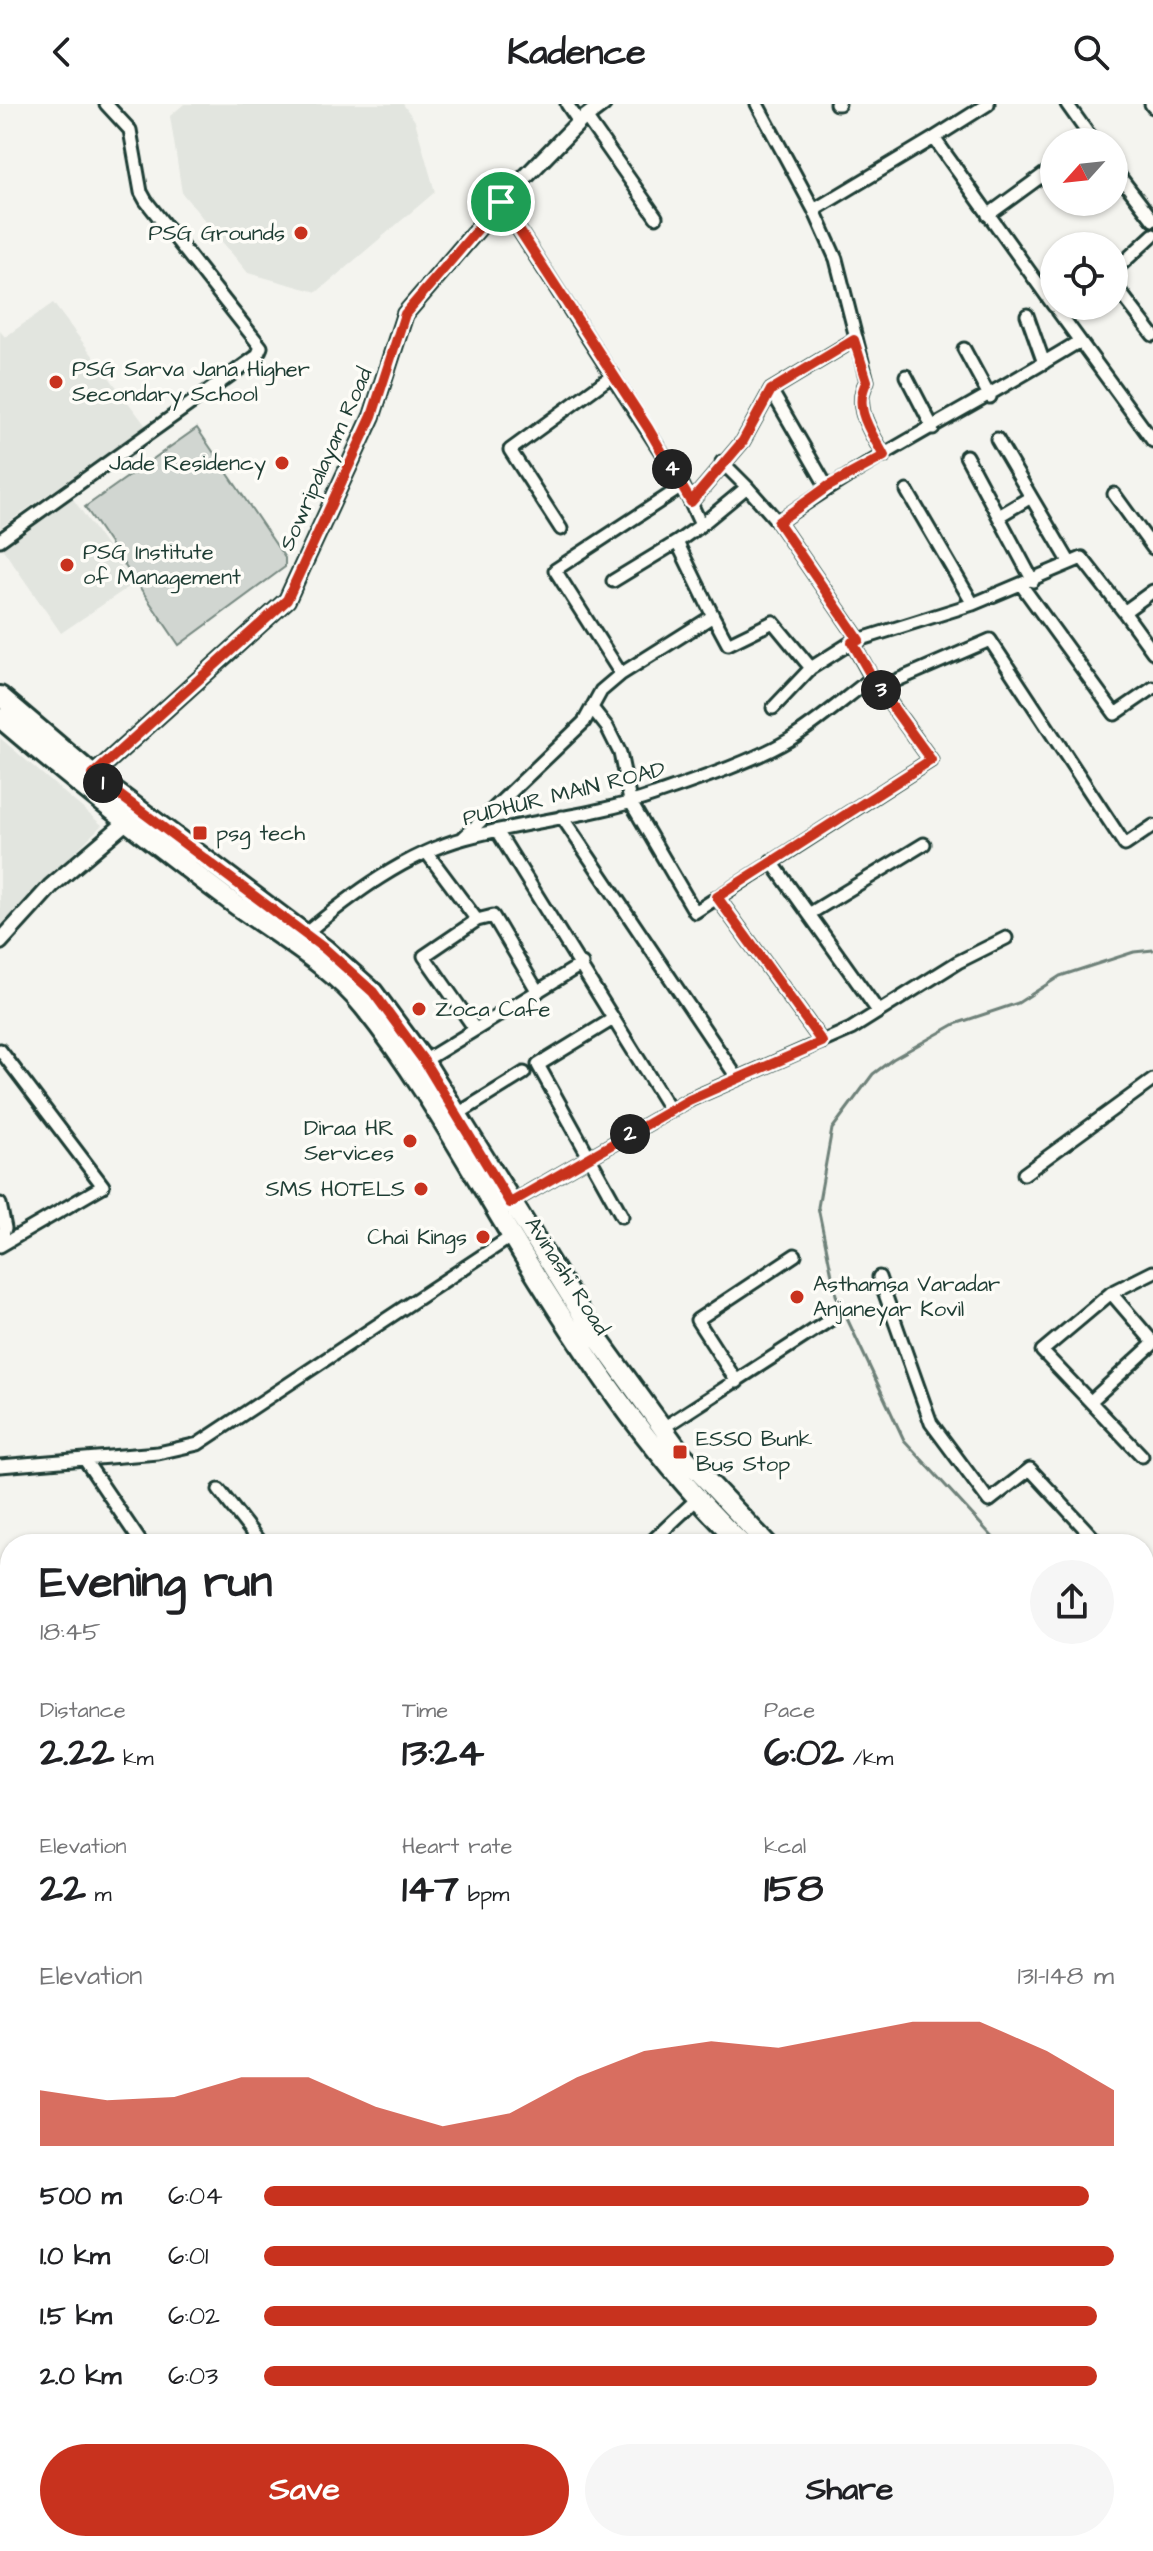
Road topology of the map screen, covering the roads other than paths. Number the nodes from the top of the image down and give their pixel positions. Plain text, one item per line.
1 (106, 104) edge
2 (567, 104) edge
3 (603, 104) edge
4 (757, 104) edge
5 (988, 104) edge
6 (1067, 104) edge
7 (582, 119) junction
8 (1083, 128) edge
9 (934, 138) junction
10 (1040, 177) edge
11 (1128, 187) edge
12 (501, 202) junction
13 (814, 210) junction
14 (988, 215) junction
15 (656, 217) dead end
16 (1153, 220) edge
17 (1153, 235) edge
18 (1128, 258) edge
19 (1040, 283) edge
20 (1128, 302) edge
21 (1027, 315) dead end
22 (1065, 320) edge
23 (1153, 335) edge
24 (854, 340) junction
25 (1078, 342) junction
26 (964, 349) dead end
27 (1044, 363) junction
28 (613, 375) junction
29 (906, 376) dead end
30 (771, 390) junction
31 (990, 397) junction
32 (933, 428) junction
33 (997, 439) dead end
34 (1153, 441) edge
35 (884, 456) junction
36 (966, 456) dead end
37 (722, 462) junction
38 (683, 486) junction
39 (747, 487) junction
40 (827, 487) junction
41 (907, 491) dead end
42 (1114, 494) dead end
43 (1031, 497) junction
44 (691, 502) junction
45 (999, 516) junction
46 (778, 522) junction
47 (701, 525) junction
48 (561, 529) dead end
49 (0, 540) edge
50 (677, 542) junction
51 (1153, 548) edge
52 (1070, 563) junction
53 (613, 581) dead end
54 (1028, 583) junction
55 (1153, 591) edge
56 (973, 604) junction
57 (1124, 612) junction
58 (713, 616) junction
59 (856, 641) junction
60 (1153, 652) edge
61 (811, 668) junction
62 (621, 674) junction
63 (876, 684) junction
64 (1153, 688) edge
65 (0, 696) edge
66 (592, 708) junction
67 (773, 708) dead end
68 (0, 718) edge
69 (93, 775) junction
70 (630, 801) junction
71 (562, 817) junction
72 (125, 823) junction
73 (1153, 826) edge
74 (497, 831) junction
75 (463, 839) junction
76 (924, 844) dead end
77 (427, 853) junction
78 (771, 861) junction
79 (717, 897) junction
80 (809, 914) junction
81 (477, 920) junction
82 (305, 934) junction
83 (1006, 938) dead end
84 (0, 942) edge
85 (582, 964) junction
86 (538, 992) junction
87 (878, 1011) junction
88 (613, 1019) junction
89 (475, 1029) junction
90 (822, 1042) junction
91 (0, 1050) edge
92 (424, 1061) junction
93 (524, 1073) dead end
94 (738, 1079) junction
95 (1153, 1080) edge
96 (431, 1087) junction
97 (670, 1110) junction
98 (450, 1120) junction
99 (590, 1158) junction
100 (1024, 1174) dead end
101 (510, 1203) junction
102 (0, 1204) edge
103 (622, 1216) dead end
104 (512, 1236) junction
105 (0, 1245) edge
106 (795, 1255) dead end
107 (1153, 1272) edge
108 (879, 1277) dead end
109 (1111, 1293) junction
110 (833, 1318) dead end
111 (1153, 1343) edge
112 (737, 1382) junction
113 (1091, 1401) junction
114 (663, 1428) junction
115 (1142, 1456) dead end
116 (85, 1460) junction
117 (0, 1466) edge
118 (219, 1490) dead end
119 (697, 1499) junction
120 (133, 1534) edge
121 (253, 1534) edge
122 (660, 1534) edge
123 (732, 1534) edge
124 (757, 1534) edge
125 (1090, 1534) edge

1 - 49 street
2 - 7 street
3 - 7 street, Sowripalayam Road
4 - 13 street
5 - 9 street
6 - 8 street
7 - 12 street, Sowripalayam Road
7 - 15 street
9 - 13 street
9 - 14 street
10 - 14 street
11 - 16 street
12 - 28 street
12 - 69 street, Sowripalayam Road
13 - 24 street
14 - 19 street
17 - 18 street
20 - 23 street
21 - 27 street
22 - 25 street
24 - 30 street
24 - 35 street
25 - 27 street
25 - 34 street
26 - 31 street
27 - 31 street
28 - 38 street
28 - 48 street
29 - 32 street
30 - 37 street
30 - 40 street
31 - 32 street
32 - 35 street
33 - 43 street
35 - 40 street
36 - 45 street
37 - 39 street
37 - 44 street
38 - 44 street
38 - 62 street
39 - 46 street
39 - 47 street
40 - 46 street
41 - 56 street
42 - 51 street
43 - 45 street
43 - 52 street
44 - 47 street
45 - 54 street
46 - 59 street
47 - 50 street
50 - 53 street
50 - 58 street
52 - 54 street
52 - 57 street
54 - 56 street
54 - 64 street
55 - 57 street
56 - 59 street
57 - 60 street
58 - 61 street
58 - 62 street
59 - 61 street
59 - 63 street
61 - 67 street
62 - 66 street
63 - 70 street, PUDHUR MAIN ROAD
63 - 73 street, PUDHUR MAIN ROAD
63 - 78 street
65 - 69 main road, Avinashi Road
66 - 70 street
66 - 75 street
68 - 72 main road, Avinashi Road
69 - 82 main road, Avinashi Road
70 - 71 street, PUDHUR MAIN ROAD
70 - 79 street
71 - 74 street, PUDHUR MAIN ROAD
71 - 94 street
72 - 84 street
72 - 96 main road, Avinashi Road
74 - 75 street, PUDHUR MAIN ROAD
74 - 85 street
75 - 77 street, PUDHUR MAIN ROAD
76 - 80 street
77 - 81 street
77 - 82 street, PUDHUR MAIN ROAD
78 - 79 street
78 - 80 street
79 - 90 street
80 - 87 street
81 - 86 street
81 - 89 street
82 - 92 main road, Avinashi Road
83 - 87 street
85 - 86 street
85 - 88 street
86 - 89 street
87 - 90 street
88 - 97 street
88 - 99 street
89 - 92 street
90 - 94 street
91 - 105 street
92 - 96 main road, Avinashi Road
93 - 98 street
94 - 97 street
95 - 100 street
96 - 98 main road, Avinashi Road
97 - 99 street
98 - 101 main road, Avinashi Road
98 - 104 main road, Avinashi Road
99 - 101 street
99 - 103 street
101 - 114 main road, Avinashi Road
102 - 105 street
104 - 116 street
104 - 119 main road, Avinashi Road
106 - 112 street
107 - 109 street
108 - 125 street
109 - 111 street
109 - 113 street
110 - 112 street
111 - 113 street
112 - 114 street
113 - 115 street
114 - 124 main road, Avinashi Road
116 - 117 street
116 - 120 street
118 - 121 street
119 - 122 street
119 - 123 main road, Avinashi Road

